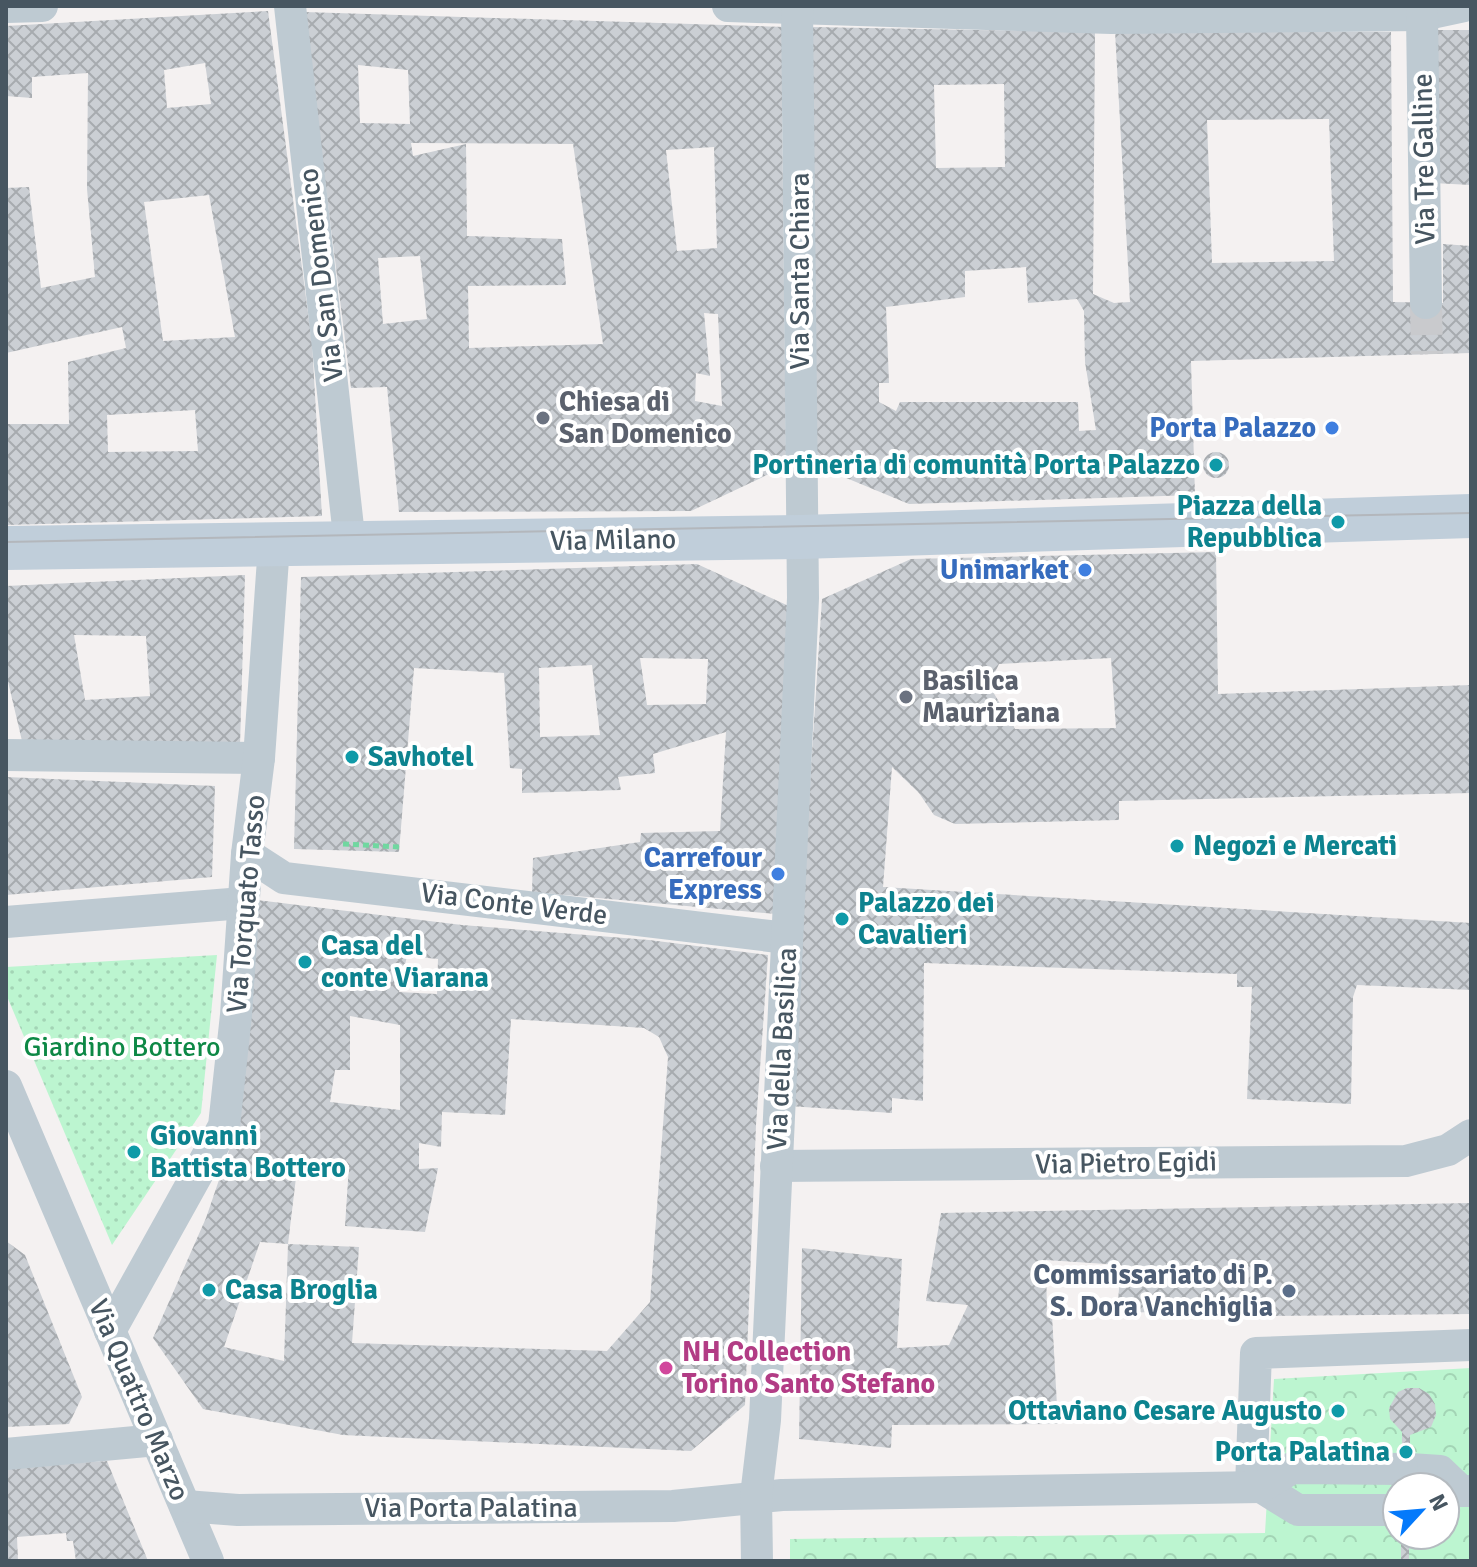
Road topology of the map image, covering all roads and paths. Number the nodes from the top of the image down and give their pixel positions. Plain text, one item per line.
1 (42, 6) edge
2 (290, 6) edge
3 (728, 6) edge
4 (1464, 6) edge
5 (6, 7) edge
6 (797, 7) edge
7 (1218, 10) edge
8 (1422, 15) junction
9 (1426, 303) tunnel mouth
10 (1471, 516) edge
11 (801, 537) junction
12 (274, 545) junction
13 (350, 545) junction
14 (6, 548) edge
15 (6, 755) edge
16 (259, 758) junction
17 (247, 854) junction
18 (243, 903) junction
19 (6, 922) edge
20 (787, 938) junction
21 (6, 1086) edge
22 (1471, 1135) edge
23 (776, 1166) junction
24 (110, 1331) junction
25 (1471, 1345) edge
26 (157, 1440) junction
27 (6, 1454) edge
28 (1440, 1471) edge
29 (1256, 1486) junction
30 (756, 1496) junction
31 (185, 1506) junction
32 (1381, 1510) edge
33 (208, 1561) edge
34 (757, 1561) edge

1 - 5 street
2 - 13 street, Via San Domenico
3 - 6 street
4 - 8 street
6 - 7 street
6 - 11 street, Via Santa Chiara
7 - 8 street
8 - 9 street, Via Tre Galline
10 - 11 street, Via Milano
11 - 13 street, Via Milano
11 - 20 street, Via della Basilica
12 - 13 street, Via Milano
12 - 14 street, Via Milano
12 - 16 street, Via Torquato Tasso
15 - 16 street
16 - 17 street, Via Torquato Tasso
17 - 18 street, Via Torquato Tasso
17 - 20 street, Via Conte Verde
18 - 19 street
18 - 24 street, Via Torquato Tasso
20 - 23 street, Via della Basilica
21 - 24 street, Via Quattro Marzo
22 - 23 street, Via Pietro Egidi
23 - 30 street, Via della Basilica
24 - 26 street, Via Quattro Marzo
25 - 29 street
26 - 27 street
26 - 31 street, Via Quattro Marzo
28 - 29 street
29 - 30 street, Via Porta Palatina
29 - 32 street
30 - 31 street, Via Porta Palatina
30 - 34 street, Via della Basilica
31 - 33 street, Via Quattro Marzo

